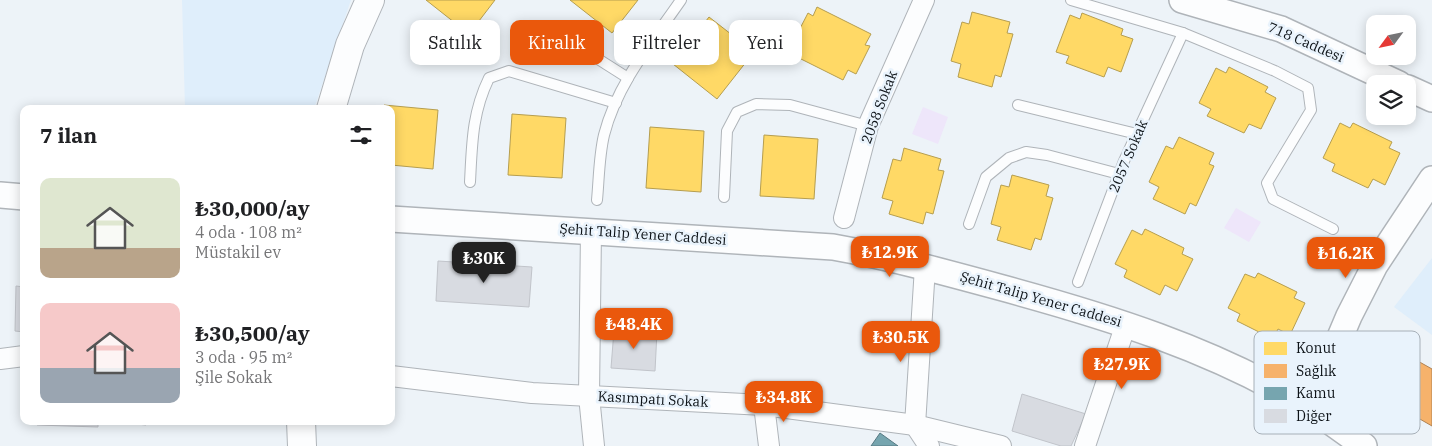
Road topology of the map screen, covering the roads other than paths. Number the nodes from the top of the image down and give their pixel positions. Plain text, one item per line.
1 (370, 0) edge
2 (681, 0) edge
3 (924, 0) edge
4 (1071, 0) edge
5 (1186, 1) edge
6 (1183, 33) junction
7 (604, 63) edge
8 (1379, 75) edge
9 (628, 78) junction
10 (1416, 92) edge
11 (1432, 99) edge
12 (616, 103) junction
13 (332, 105) edge
14 (1018, 105) dead end
15 (868, 126) junction
16 (1137, 134) junction
17 (1119, 174) junction
18 (1432, 179) edge
19 (470, 182) dead end
20 (0, 195) edge
21 (20, 197) edge
22 (724, 197) dead end
23 (597, 200) dead end
24 (844, 218) dead end
25 (395, 219) edge
26 (969, 224) dead end
27 (1333, 229) dead end
28 (591, 230) junction
29 (925, 266) junction
30 (1078, 282) dead end
31 (1126, 324) junction
32 (1343, 331) edge
33 (20, 356) edge
34 (0, 359) edge
35 (395, 376) edge
36 (1254, 378) edge
37 (589, 396) junction
38 (764, 405) junction
39 (301, 425) edge
40 (915, 425) junction
41 (1344, 434) edge
42 (1357, 444) edge
43 (302, 446) edge
44 (594, 446) edge
45 (769, 446) edge
46 (929, 446) edge
47 (1001, 446) edge
48 (1085, 446) edge

1 - 13 main road
2 - 9 lane
3 - 15 street, 2058 Sokak
4 - 6 lane
5 - 8 street, 718 Caddesi
6 - 16 lane, 2057 Sokak
6 - 27 lane
7 - 9 lane
9 - 12 lane
10 - 11 street
12 - 19 lane
12 - 23 lane
14 - 16 lane
15 - 22 lane
15 - 24 street, 2058 Sokak
16 - 17 lane, 2057 Sokak
17 - 26 lane
17 - 30 lane, 2057 Sokak
18 - 32 street
20 - 21 street
25 - 28 street, Şehit Talip Yener Caddesi
28 - 29 street, Şehit Talip Yener Caddesi
28 - 37 street
29 - 31 street, Şehit Talip Yener Caddesi
29 - 40 street
31 - 36 street, Şehit Talip Yener Caddesi
31 - 48 street
33 - 34 street
35 - 37 street, Kasımpatı Sokak
37 - 38 street, Kasımpatı Sokak
37 - 44 street
38 - 40 street, Kasımpatı Sokak
38 - 45 street
39 - 43 main road
40 - 46 street
40 - 47 street, Kasımpatı Sokak
41 - 42 street, Şehit Talip Yener Caddesi

